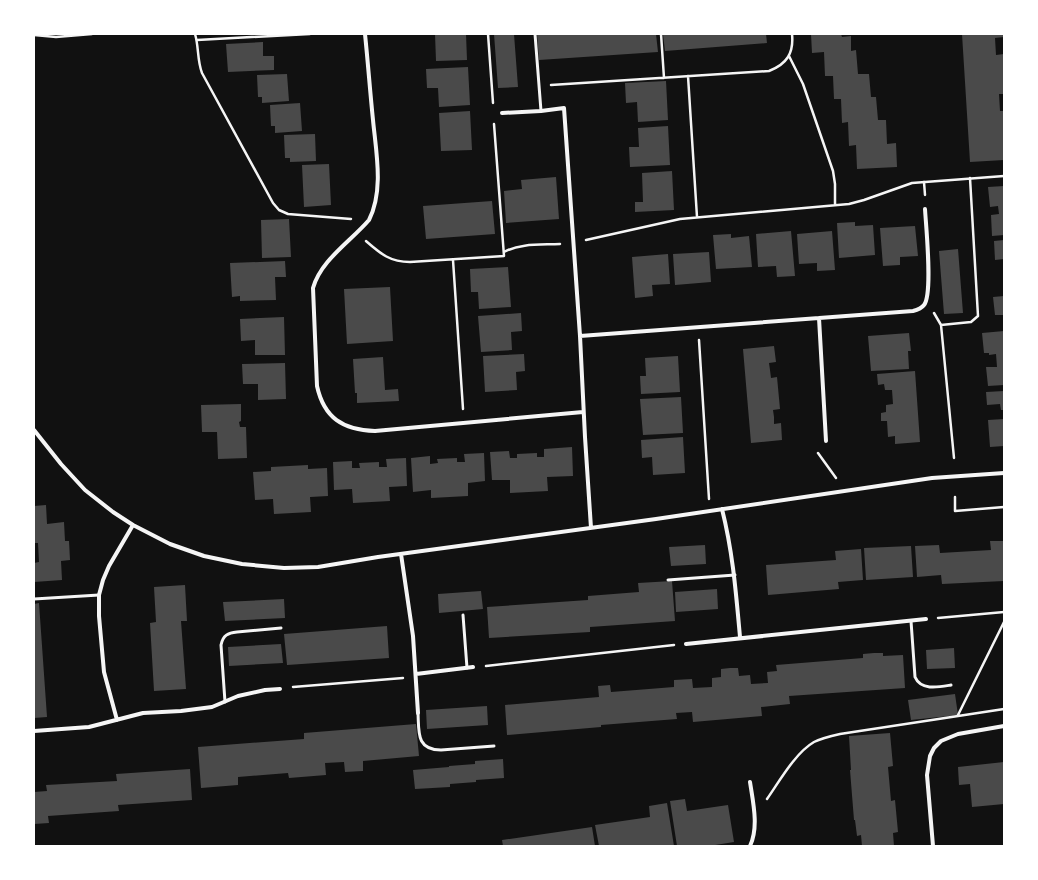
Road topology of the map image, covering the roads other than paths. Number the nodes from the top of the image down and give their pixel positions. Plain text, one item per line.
1 (366, 34) edge
2 (535, 34) edge
3 (541, 111) junction
4 (502, 113) dead end
5 (925, 209) dead end
6 (819, 318) junction
7 (580, 336) junction
8 (583, 412) junction
9 (34, 430) edge
10 (826, 441) road end
11 (1004, 473) edge
12 (722, 509) junction
13 (133, 526) junction
14 (592, 528) junction
15 (401, 554) junction
16 (735, 575) junction
17 (668, 580) dead end
18 (99, 595) junction
19 (34, 599) edge
20 (464, 615) dead end
21 (926, 619) road end
22 (911, 621) junction
23 (280, 628) dead end
24 (740, 637) junction
25 (686, 644) road end
26 (473, 667) road end
27 (468, 668) junction
28 (416, 675) junction
29 (951, 685) dead end
30 (280, 688) road end
31 (225, 702) junction
32 (418, 713) joint
33 (117, 720) junction
34 (1004, 726) edge
35 (34, 731) edge
36 (494, 746) dead end
37 (750, 782) dead end
38 (750, 846) edge
39 (933, 846) edge

1 - 8 street
2 - 3 lane
3 - 4 street
3 - 7 street
5 - 6 street
6 - 7 street
6 - 10 street
7 - 8 street
8 - 14 street
9 - 13 street
11 - 12 street
12 - 14 street
12 - 16 street
13 - 15 street
13 - 18 street
14 - 15 street
15 - 28 street
16 - 17 lane
16 - 24 street
18 - 19 lane
18 - 33 street
20 - 27 lane
21 - 22 street
22 - 24 street
22 - 29 lane
23 - 31 lane
24 - 25 street
26 - 27 street
27 - 28 street
28 - 32 street
30 - 31 street
31 - 33 street
32 - 36 lane
33 - 35 street
34 - 39 street
37 - 38 street

